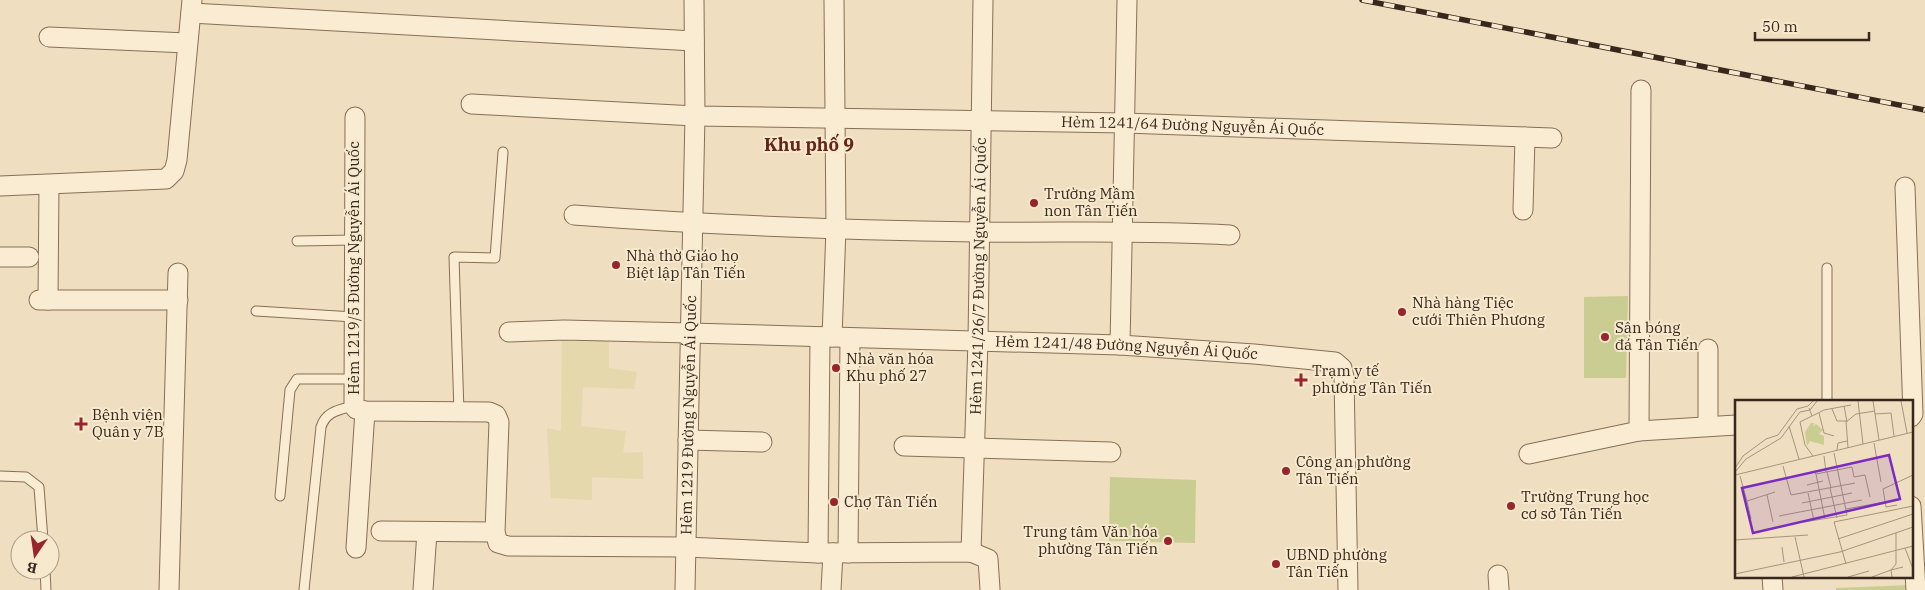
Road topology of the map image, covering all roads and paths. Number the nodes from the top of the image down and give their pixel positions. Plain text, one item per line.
1 (694, 0) edge
2 (834, 0) edge
3 (983, 0) edge
4 (1127, 0) edge
5 (192, 7) edge
6 (49, 37) dead end
7 (694, 41) junction
8 (187, 43) junction
9 (1640, 90) dead end
10 (471, 104) dead end
11 (695, 116) junction
12 (355, 117) dead end
13 (834, 119) junction
14 (981, 120) junction
15 (1126, 123) junction
16 (1526, 137) junction
17 (1552, 138) dead end
18 (503, 152) dead end
19 (49, 185) junction
20 (0, 186) edge
21 (1905, 187) dead end
22 (1523, 210) dead end
23 (574, 215) dead end
24 (692, 224) junction
25 (836, 229) junction
26 (1123, 231) junction
27 (978, 232) junction
28 (1230, 235) dead end
29 (354, 240) junction
30 (297, 241) dead end
31 (0, 257) edge
32 (29, 257) dead end
33 (1827, 268) dead end
34 (178, 273) dead end
35 (178, 300) junction
36 (256, 311) dead end
37 (354, 317) junction
38 (509, 332) dead end
39 (690, 333) junction
40 (834, 337) junction
41 (978, 340) junction
42 (1120, 345) junction
43 (1708, 349) dead end
44 (354, 379) junction
45 (1828, 400) edge
46 (360, 409) junction
47 (459, 412) junction
48 (1916, 414) edge
49 (1735, 425) edge
50 (1708, 426) junction
51 (1639, 431) junction
52 (688, 440) junction
53 (762, 442) dead end
54 (904, 446) dead end
55 (973, 448) junction
56 (1111, 452) dead end
57 (1529, 454) dead end
58 (0, 476) edge
59 (280, 496) dead end
60 (1912, 523) edge
61 (42, 530) edge
62 (381, 531) dead end
63 (427, 532) junction
64 (494, 532) junction
65 (686, 547) junction
66 (356, 548) dead end
67 (971, 552) junction
68 (833, 553) junction
69 (990, 588) dead end
70 (169, 590) edge
71 (304, 590) edge
72 (423, 590) edge
73 (685, 590) edge
74 (830, 590) edge
75 (1348, 590) edge
76 (1916, 590) edge

1 - 7 street, Hẻm 1219 Đường Nguyễn Ái Quốc
2 - 13 street
3 - 14 street, Hẻm 1241/26/7 Đường Nguyễn Ái Quốc
4 - 15 street
5 - 7 street
5 - 8 street
6 - 8 street
7 - 11 street, Hẻm 1219 Đường Nguyễn Ái Quốc
8 - 19 street
9 - 51 street
10 - 11 street, Hẻm 1241/64 Đường Nguyễn Ái Quốc
11 - 13 street, Hẻm 1241/64 Đường Nguyễn Ái Quốc
11 - 24 street, Hẻm 1219 Đường Nguyễn Ái Quốc
12 - 29 street, Hẻm 1219/5 Đường Nguyễn Ái Quốc
13 - 14 street, Hẻm 1241/64 Đường Nguyễn Ái Quốc
13 - 25 street
14 - 15 street, Hẻm 1241/64 Đường Nguyễn Ái Quốc
14 - 27 street, Hẻm 1241/26/7 Đường Nguyễn Ái Quốc
15 - 16 street, Hẻm 1241/64 Đường Nguyễn Ái Quốc
15 - 26 street
16 - 17 street, Hẻm 1241/64 Đường Nguyễn Ái Quốc
16 - 22 street
18 - 47 lane
19 - 20 street
19 - 35 street
21 - 48 street
23 - 24 street
24 - 25 street
24 - 39 street, Hẻm 1219 Đường Nguyễn Ái Quốc
25 - 27 street
25 - 40 street
26 - 27 street
26 - 28 street
26 - 42 street
27 - 41 street, Hẻm 1241/26/7 Đường Nguyễn Ái Quốc
29 - 30 lane
29 - 37 street, Hẻm 1219/5 Đường Nguyễn Ái Quốc
31 - 32 street
33 - 45 lane
34 - 35 street
35 - 70 street
36 - 37 lane
37 - 44 street, Hẻm 1219/5 Đường Nguyễn Ái Quốc
38 - 39 street, Hẻm 1241/48 Đường Nguyễn Ái Quốc
39 - 40 street, Hẻm 1241/48 Đường Nguyễn Ái Quốc
39 - 52 street, Hẻm 1219 Đường Nguyễn Ái Quốc
40 - 41 street, Hẻm 1241/48 Đường Nguyễn Ái Quốc
40 - 68 street
40 - 68 street
41 - 42 street, Hẻm 1241/48 Đường Nguyễn Ái Quốc
41 - 55 street, Hẻm 1241/26/7 Đường Nguyễn Ái Quốc
42 - 75 street, Hẻm 1241/48 Đường Nguyễn Ái Quốc
43 - 50 street
44 - 46 street, Hẻm 1219/5 Đường Nguyễn Ái Quốc
44 - 59 lane
46 - 47 street, Hẻm 1219/5 Đường Nguyễn Ái Quốc
46 - 66 street
46 - 71 lane
47 - 64 street, Hẻm 1219/5 Đường Nguyễn Ái Quốc
49 - 50 street
50 - 51 street
51 - 57 street
52 - 53 street
52 - 65 street, Hẻm 1219 Đường Nguyễn Ái Quốc
54 - 55 street
55 - 56 street
55 - 67 street, Hẻm 1241/26/7 Đường Nguyễn Ái Quốc
58 - 61 lane
60 - 76 street
62 - 63 street
63 - 64 street
63 - 72 street
64 - 65 street
65 - 68 street
65 - 73 street, Hẻm 1219 Đường Nguyễn Ái Quốc
67 - 68 street
67 - 69 street
68 - 74 street

